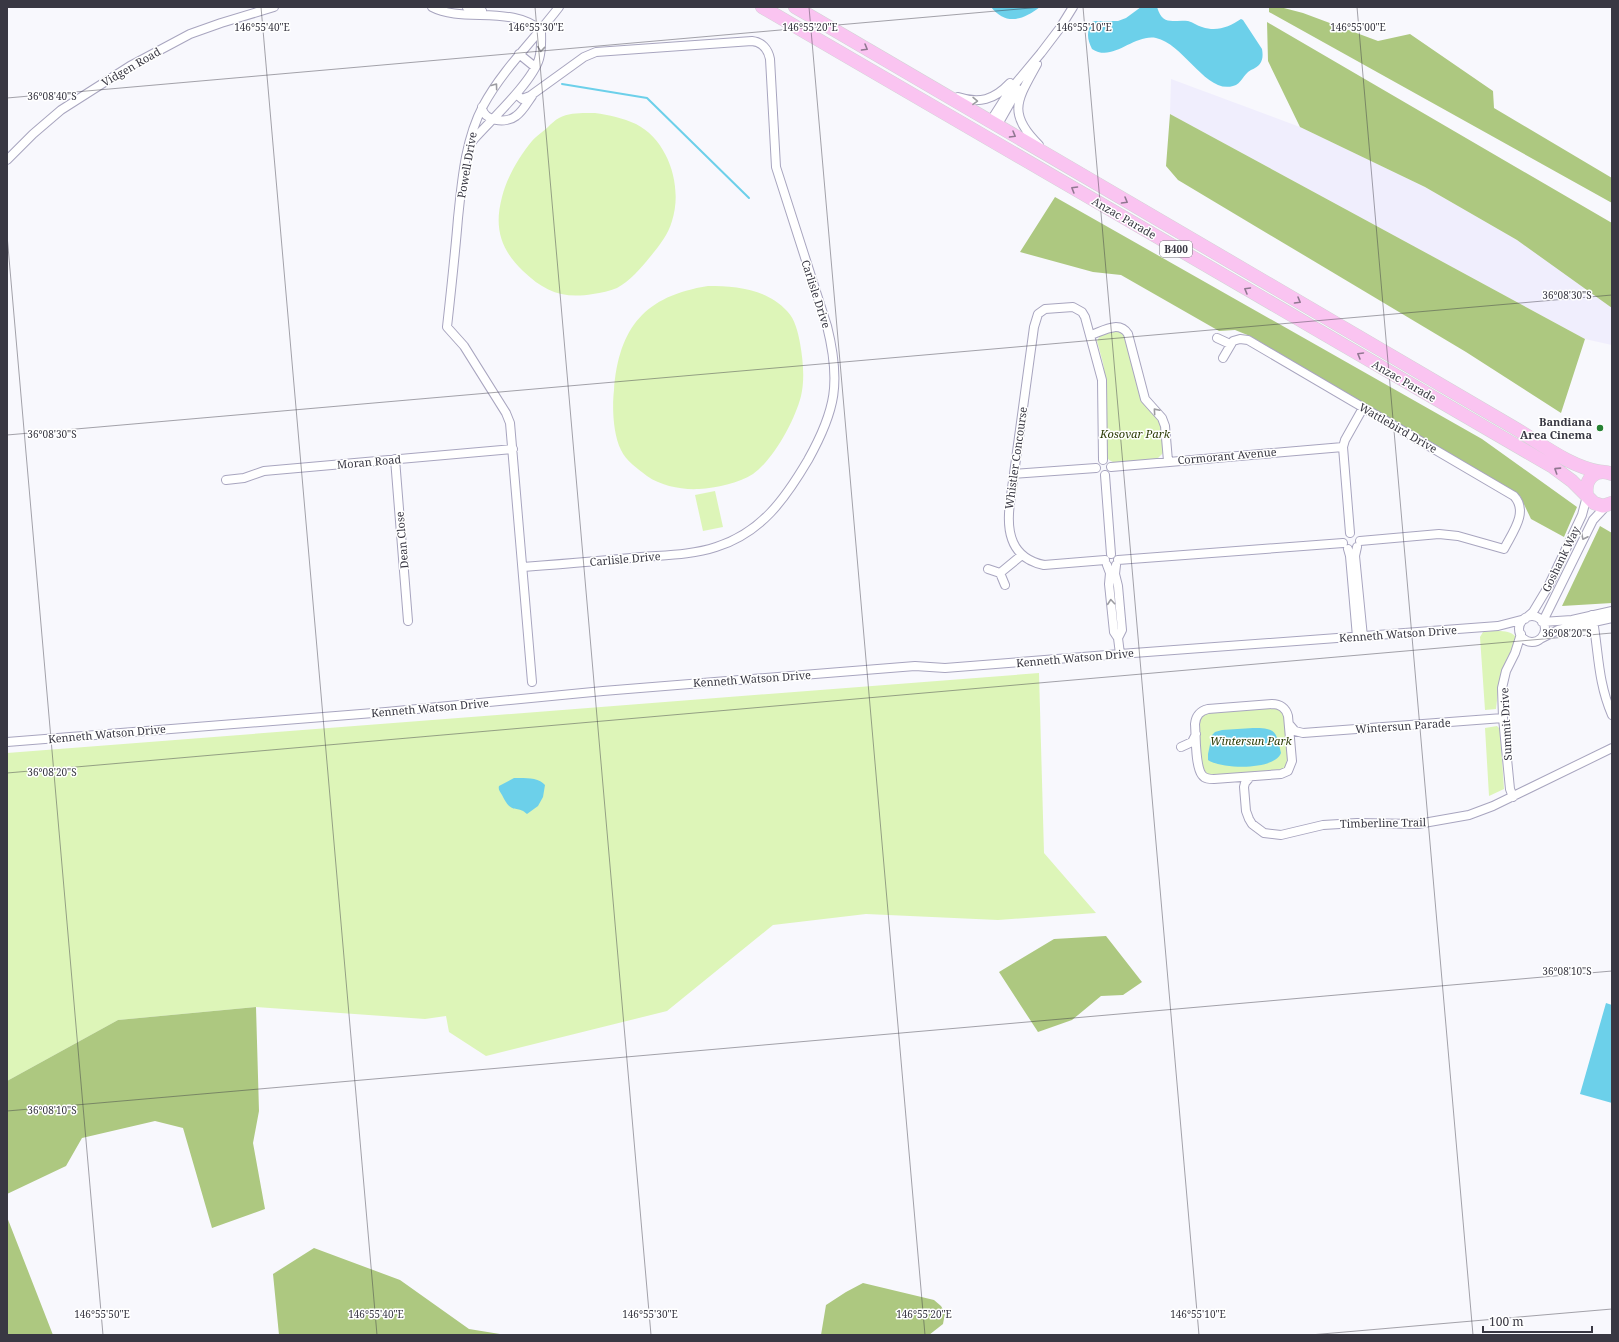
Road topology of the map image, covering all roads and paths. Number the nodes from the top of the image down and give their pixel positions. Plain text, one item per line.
1 (274, 7) edge
2 (432, 7) edge
3 (467, 7) edge
4 (559, 7) edge
5 (762, 7) edge
6 (795, 7) edge
7 (1073, 7) edge
8 (504, 17) junction
9 (541, 31) junction
10 (1043, 50) junction
11 (519, 54) junction
12 (535, 67) junction
13 (938, 91) junction
14 (535, 93) junction
15 (516, 94) junction
16 (482, 107) junction
17 (493, 119) junction
18 (993, 124) junction
19 (986, 137) junction
20 (469, 147) junction
21 (1052, 158) junction
22 (7, 160) edge
23 (1090, 336) junction
24 (1217, 338) dead end
25 (1230, 344) junction
26 (1223, 358) dead end
27 (1363, 408) junction
28 (1343, 447) junction
29 (512, 449) junction
30 (395, 459) junction
31 (1103, 460) junction
32 (1168, 461) junction
33 (1111, 467) junction
34 (1096, 468) junction
35 (1607, 473) edge
36 (1014, 474) junction
37 (1105, 475) junction
38 (226, 480) dead end
39 (1587, 495) junction
40 (1609, 505) edge
41 (1350, 533) junction
42 (1359, 544) junction
43 (1346, 546) junction
44 (1022, 555) junction
45 (1107, 559) junction
46 (1117, 562) junction
47 (523, 567) junction
48 (988, 569) dead end
49 (1000, 573) junction
50 (1005, 584) dead end
51 (1554, 598) junction
52 (1612, 612) edge
53 (1612, 618) edge
54 (1526, 619) junction
55 (1593, 619) junction
56 (1568, 620) junction
57 (408, 621) dead end
58 (1542, 622) junction
59 (1498, 626) junction
60 (1520, 634) junction
61 (1360, 637) junction
62 (1118, 638) junction
63 (1539, 640) junction
64 (1515, 653) junction
65 (1120, 654) junction
66 (532, 682) dead end
67 (1612, 715) edge
68 (1503, 718) junction
69 (1290, 724) junction
70 (1196, 733) junction
71 (1303, 733) junction
72 (7, 742) edge
73 (1291, 745) junction
74 (1612, 748) edge
75 (1198, 757) junction
76 (1250, 776) junction
77 (1233, 778) junction
78 (1244, 789) junction
79 (1513, 797) junction

1 - 22 street, Vidgen Road
2 - 8 street
3 - 8 street
4 - 9 street, Powell Drive
5 - 19 main road, Anzac Parade / B400
6 -> 13 main road, Anzac Parade / B400
7 - 10 street
8 - 9 street
9 - 11 street, Powell Drive
9 -> 12 street
13 -> 10 street
10 - 18 street
10 - 21 street
11 - 12 street
16 -> 11 street, Powell Drive
12 - 15 street
13 - 18 main road, Anzac Parade / B400
14 - 15 street, Carlisle Drive
14 - 17 street, Carlisle Drive
14 - 47 street, Carlisle Drive
15 - 17 street
16 - 17 street
16 - 20 street, Powell Drive
17 - 20 street
18 - 19 main road
18 -> 21 main road, Anzac Parade / B400
39 -> 19 main road, Anzac Parade / B400
20 - 29 street, Powell Drive
21 -> 35 main road, Anzac Parade / B400
23 - 31 street
32 -> 23 street
23 - 36 street, Whistler Concourse
24 - 25 street
25 - 26 street
25 - 27 street, Wattlebird Drive
27 - 28 street
27 - 42 street, Wattlebird Drive
28 - 32 street, Cormorant Avenue
28 - 41 street
29 - 30 street, Moran Road
29 - 47 street
30 - 38 street, Moran Road
30 - 57 street, Dean Close
31 - 33 street
31 - 34 street
32 - 33 street, Cormorant Avenue
33 - 37 street
34 - 36 street
34 - 37 street
35 - 39 main road, B400
36 - 44 street, Whistler Concourse
37 - 45 street
39 - 40 main road, B400
39 - 54 street, Goshank Way
40 -> 51 street, Goshank Way
41 - 42 street
41 - 43 street
42 - 43 street
42 - 61 street
43 - 46 street
43 - 61 street
44 - 45 street, Whistler Concourse
44 - 49 street
45 - 46 street
45 - 46 street, Whistler Concourse
62 -> 45 street
46 - 62 street
47 - 66 street
48 - 49 street
49 - 50 street
51 - 56 street, Goshank Way
51 - 58 street, Goshank Way
52 - 55 street
53 - 55 street
54 - 58 street
54 - 59 street, Kenneth Watson Drive
54 - 60 street
55 - 56 street
55 - 63 street
55 - 67 street
56 - 58 street
58 - 63 street
59 - 60 street, Kenneth Watson Drive
59 - 61 street, Kenneth Watson Drive
60 - 63 street
60 - 64 street, Summit Drive
61 - 65 street, Kenneth Watson Drive
62 - 65 street
63 - 64 street
64 - 68 street, Summit Drive
65 - 72 street, Kenneth Watson Drive
68 - 71 street, Wintersun Parade
68 - 79 street, Summit Drive
69 - 70 street
69 - 71 street
69 - 73 street
70 - 75 street
70 - 75 street
71 - 73 street
73 - 76 street
74 - 79 street, Timberline Trail
75 - 77 street
76 - 77 street
76 - 78 street, Timberline Trail
77 - 78 street
78 - 79 street, Timberline Trail

